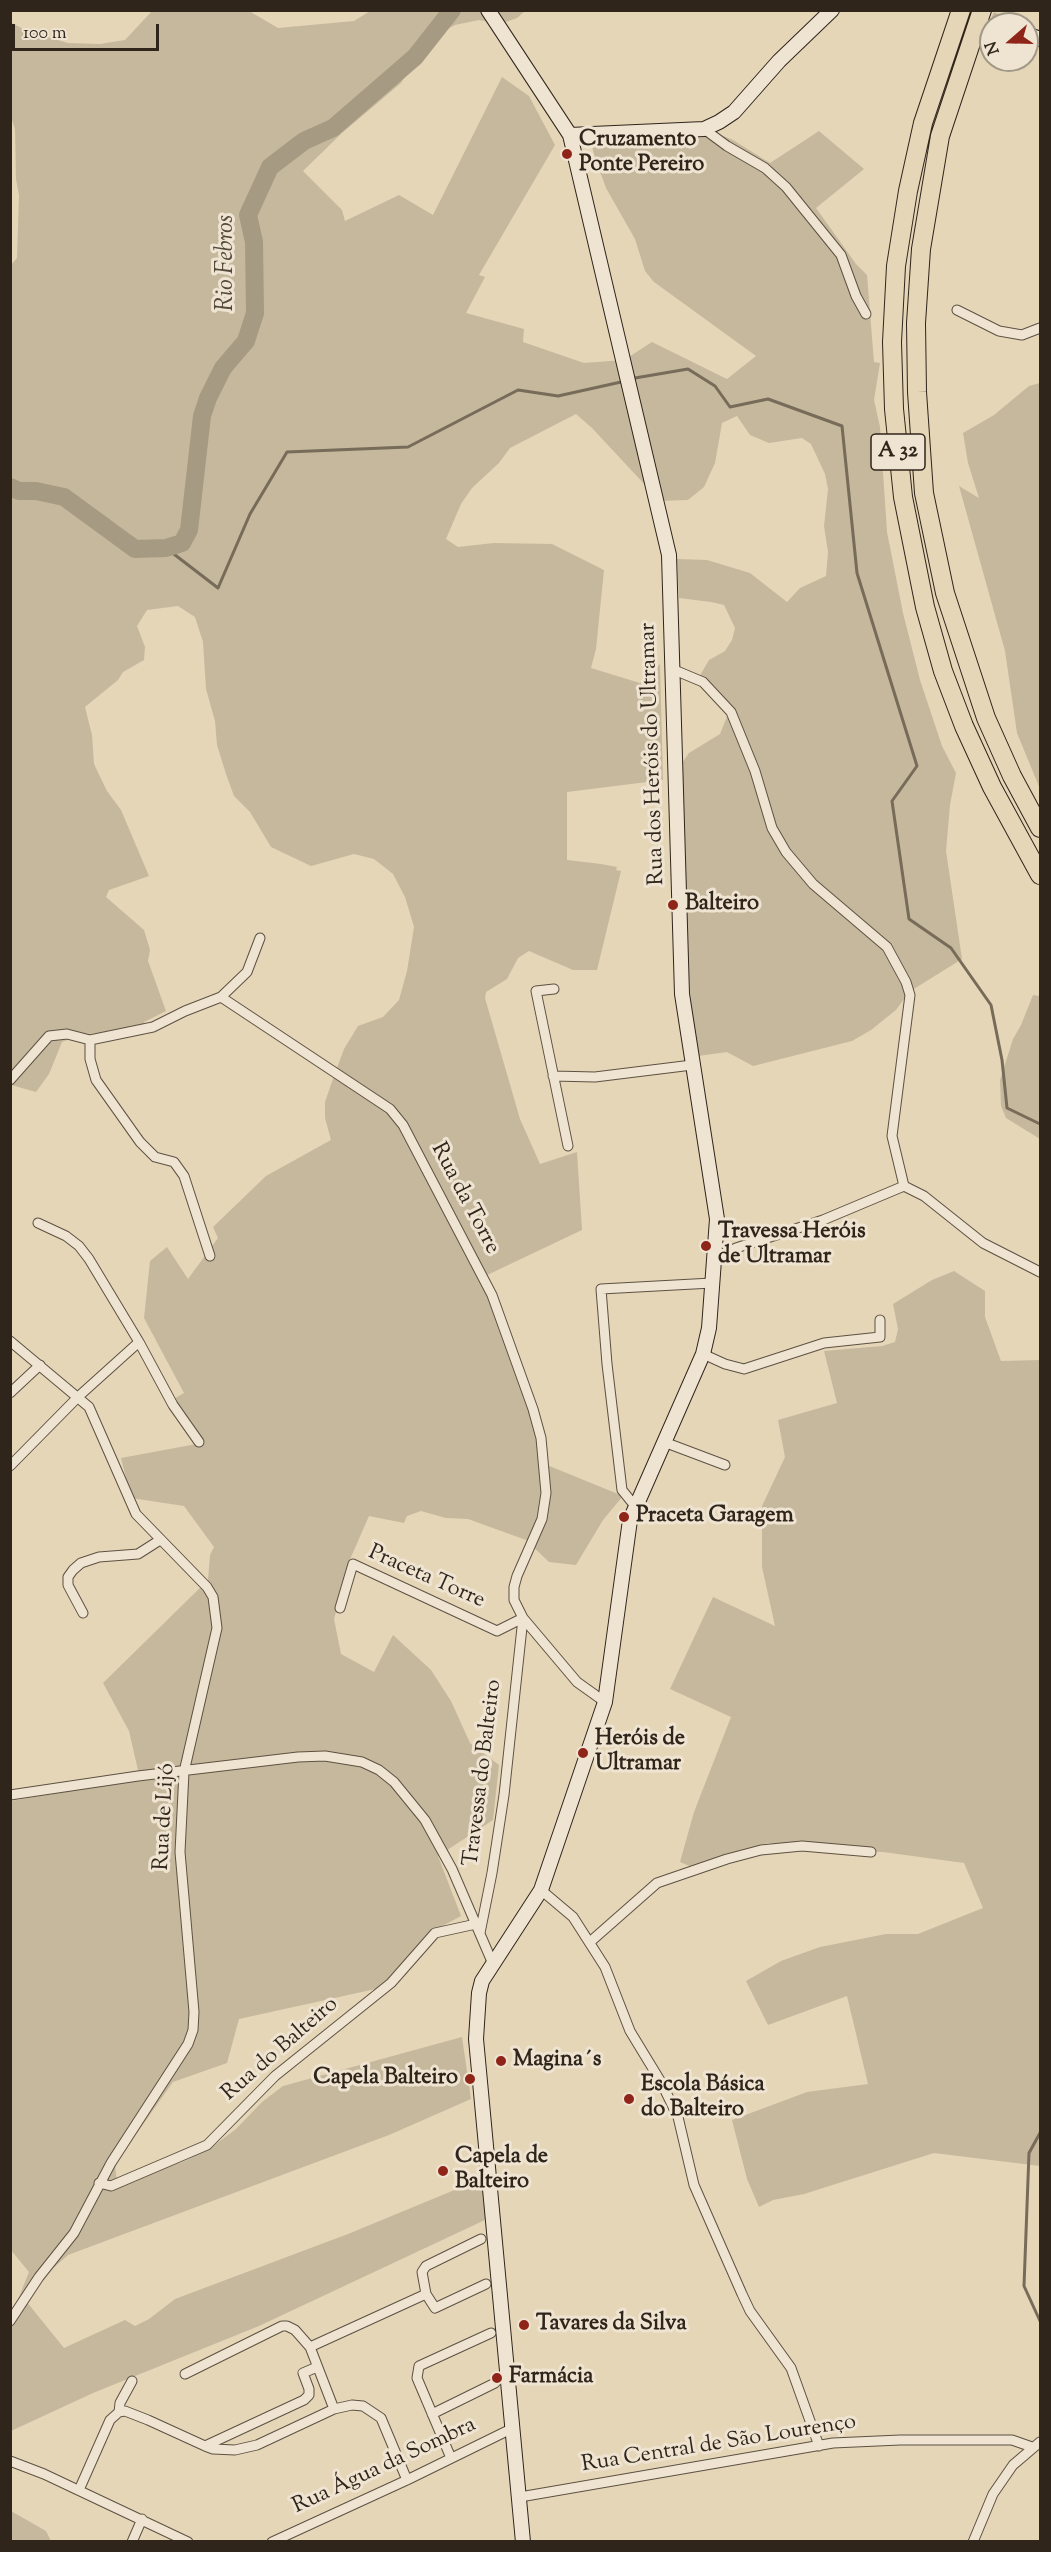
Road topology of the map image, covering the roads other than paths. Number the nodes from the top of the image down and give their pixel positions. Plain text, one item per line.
1 (488, 10) edge
2 (832, 10) edge
3 (961, 10) edge
4 (982, 10) edge
5 (704, 129) junction
6 (570, 135) junction
7 (957, 310) dead end
8 (866, 314) dead end
9 (1041, 328) edge
10 (672, 669) junction
11 (1041, 828) edge
12 (1041, 875) edge
13 (260, 938) dead end
14 (554, 989) dead end
15 (221, 997) junction
16 (90, 1040) junction
17 (692, 1065) junction
18 (553, 1076) junction
19 (10, 1080) edge
20 (568, 1146) dead end
21 (904, 1186) junction
22 (38, 1223) dead end
23 (210, 1256) dead end
24 (714, 1258) junction
25 (1041, 1272) edge
26 (712, 1283) junction
27 (880, 1320) dead end
28 (10, 1341) edge
29 (139, 1342) junction
30 (703, 1354) junction
31 (40, 1365) junction
32 (10, 1393) edge
33 (79, 1396) junction
34 (199, 1442) dead end
35 (664, 1442) junction
36 (725, 1465) dead end
37 (10, 1466) edge
38 (635, 1506) junction
39 (160, 1540) junction
40 (339, 1608) dead end
41 (82, 1613) dead end
42 (523, 1618) junction
43 (605, 1702) junction
44 (184, 1772) junction
45 (10, 1795) edge
46 (871, 1852) dead end
47 (541, 1890) junction
48 (478, 1928) junction
49 (590, 1942) junction
50 (493, 1964) junction
51 (99, 2183) junction
52 (481, 2240) dead end
53 (486, 2284) dead end
54 (426, 2294) junction
55 (10, 2321) edge
56 (491, 2333) dead end
57 (310, 2347) junction
58 (317, 2367) junction
59 (185, 2374) dead end
60 (132, 2381) dead end
61 (495, 2383) dead end
62 (334, 2409) junction
63 (119, 2412) junction
64 (432, 2414) junction
65 (513, 2428) junction
66 (1036, 2444) edge
67 (205, 2446) junction
68 (819, 2446) junction
69 (451, 2458) junction
70 (10, 2461) edge
71 (407, 2480) junction
72 (79, 2490) junction
73 (520, 2496) junction
74 (142, 2519) junction
75 (132, 2541) edge
76 (188, 2541) edge
77 (272, 2541) edge
78 (523, 2541) edge
79 (973, 2541) edge

1 - 6 street
2 - 5 street
3 - 12 highway, A 32
4 - 11 highway, A 32
5 - 6 street
5 - 8 street
6 - 10 street, Rua dos Heróis do Ultramar
7 - 9 street
10 - 17 street, Rua dos Heróis do Ultramar
10 - 21 street
13 - 15 street
14 - 18 street
15 - 16 street
15 - 42 street, Rua da Torre
16 - 19 street
16 - 23 street
17 - 18 street
17 - 24 street, Rua dos Heróis do Ultramar
18 - 20 street
21 - 24 street
21 - 25 street
22 - 29 street
24 - 26 street, Rua dos Heróis do Ultramar
26 - 30 street, Rua dos Heróis do Ultramar
26 - 38 street
27 - 30 street
28 - 31 street, Rua de Lijó
29 - 33 street
29 - 34 street
30 - 35 street, Rua dos Heróis do Ultramar
31 - 32 street
31 - 33 street, Rua de Lijó
33 - 37 street
33 - 39 street, Rua de Lijó
35 - 36 street
35 - 38 street, Rua dos Heróis do Ultramar
38 - 43 street, Rua dos Heróis do Ultramar
39 - 41 street
39 - 44 street, Rua de Lijó
40 - 42 street, Praceta Torre
42 - 43 street, Rua da Torre
42 - 48 street, Travessa do Balteiro
43 - 47 street, Rua dos Heróis do Ultramar
44 - 45 street
44 - 48 street
44 - 51 street, Rua de Lijó
46 - 49 street
47 - 49 street
47 - 50 street, Rua dos Heróis do Ultramar
48 - 50 street
48 - 51 street, Rua do Balteiro
49 - 68 street
50 - 65 street, Rua dos Heróis do Ultramar
51 - 55 street, Rua de Lijó
52 - 54 street
53 - 54 street
54 - 57 street
56 - 64 street
57 - 58 street
57 - 59 street
58 - 62 street
58 - 67 street
60 - 63 street
61 - 64 street
62 - 67 street
62 - 71 street
63 - 67 street
63 - 72 street
64 - 69 street
65 - 69 street, Rua Água da Sombra
65 - 73 street, Rua dos Heróis do Ultramar
66 - 68 street, Rua Central de São Lourenço
66 - 79 street
68 - 73 street, Rua Central de São Lourenço
69 - 71 street, Rua Água da Sombra
70 - 72 street
71 - 77 street, Rua Água da Sombra
72 - 74 street
73 - 78 street, Rua dos Heróis do Ultramar
74 - 75 street
74 - 76 street

